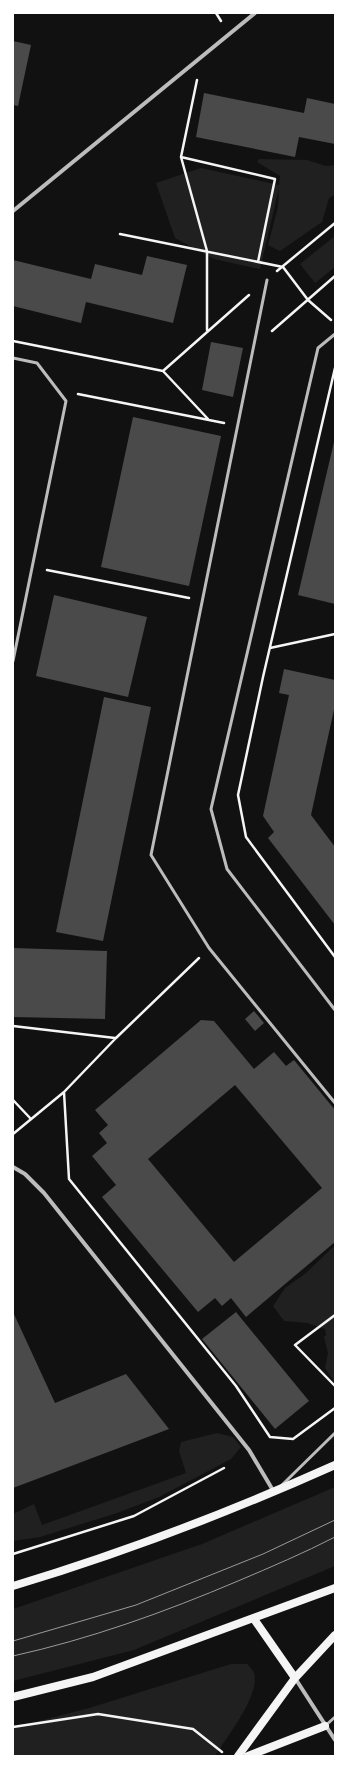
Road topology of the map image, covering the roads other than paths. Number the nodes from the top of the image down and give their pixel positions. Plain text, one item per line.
1 (255, 13) edge
2 (13, 211) edge
3 (267, 280) road end
4 (335, 334) edge
5 (13, 358) edge
6 (13, 661) edge
7 (335, 1010) edge
8 (335, 1102) edge
9 (13, 1167) edge
10 (335, 1433) edge
11 (335, 1465) edge
12 (274, 1492) junction
13 (13, 1586) edge
14 (335, 1588) edge
15 (254, 1619) junction
16 (335, 1635) edge
17 (295, 1678) junction
18 (13, 1697) edge
19 (335, 1717) edge
20 (325, 1726) junction
21 (335, 1740) edge
22 (238, 1756) edge
23 (248, 1756) edge

1 - 2 street
3 - 8 lane
4 - 7 lane
5 - 6 lane
9 - 12 street
10 - 12 lane
11 - 12 main road
12 - 13 main road
14 - 15 main road
15 - 17 main road
15 - 18 main road
16 - 17 main road
17 - 20 street
17 - 22 main road
19 - 20 lane
20 - 21 street
20 - 23 main road

